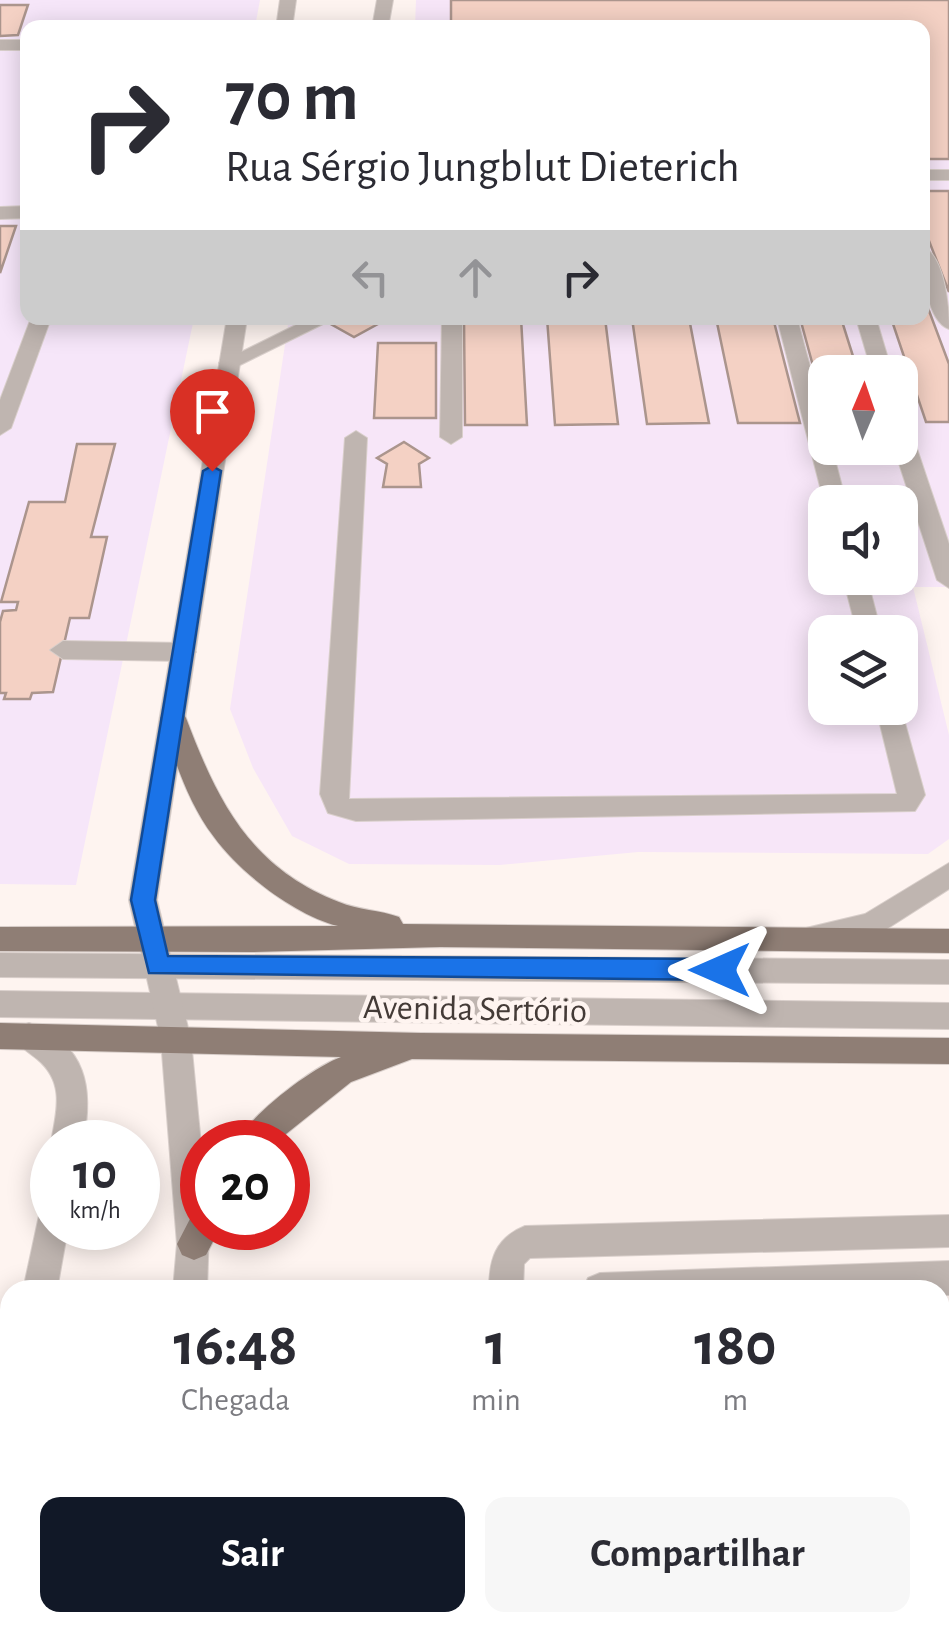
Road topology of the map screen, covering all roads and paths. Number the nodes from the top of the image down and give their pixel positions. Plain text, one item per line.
1 (930, 273) edge
2 (949, 323) edge
3 (39, 325) edge
4 (236, 325) edge
5 (310, 325) edge
6 (452, 325) edge
7 (789, 325) edge
8 (868, 325) edge
9 (877, 355) edge
10 (230, 363) junction
11 (0, 428) edge
12 (452, 437) dead end
13 (356, 438) dead end
14 (911, 465) edge
15 (831, 485) edge
16 (949, 580) edge
17 (63, 650) dead end
18 (182, 652) junction
19 (174, 718) junction
20 (893, 725) edge
21 (949, 874) edge
22 (440, 935) junction
23 (0, 939) edge
24 (802, 939) junction
25 (949, 941) edge
26 (155, 953) junction
27 (0, 965) edge
28 (949, 972) edge
29 (0, 1004) edge
30 (166, 1006) junction
31 (949, 1016) edge
32 (14, 1036) edge
33 (176, 1040) junction
34 (421, 1046) junction
35 (949, 1051) edge
36 (72, 1120) edge
37 (185, 1120) edge
38 (277, 1120) edge
39 (949, 1231) edge
40 (47, 1250) edge
41 (197, 1250) edge
42 (949, 1278) edge
43 (42, 1280) edge
44 (192, 1280) edge
45 (506, 1280) edge
46 (891, 1280) edge

1 - 2 street
3 - 11 street
4 - 10 street
5 - 10 street
6 - 12 street
7 - 15 street
8 - 9 street
10 - 18 street
13 - 20 street
14 - 16 street
17 - 18 street
18 - 19 street
19 - 22 main road
19 - 26 street
21 - 24 street
22 - 24 main road, Avenida Sertório
22 - 26 main road, Avenida Sertório
23 - 26 main road, Avenida Sertório
24 - 25 main road, Avenida Sertório
26 - 27 street
26 - 28 street
26 - 30 street
29 - 30 street
30 - 31 street
30 - 33 street
32 - 33 main road, Avenida Sertório
32 - 36 street
33 - 34 main road, Avenida Sertório
33 - 37 street
34 - 35 main road, Avenida Sertório
34 - 38 main road
39 - 45 street
40 - 43 street
41 - 44 street
42 - 46 street

